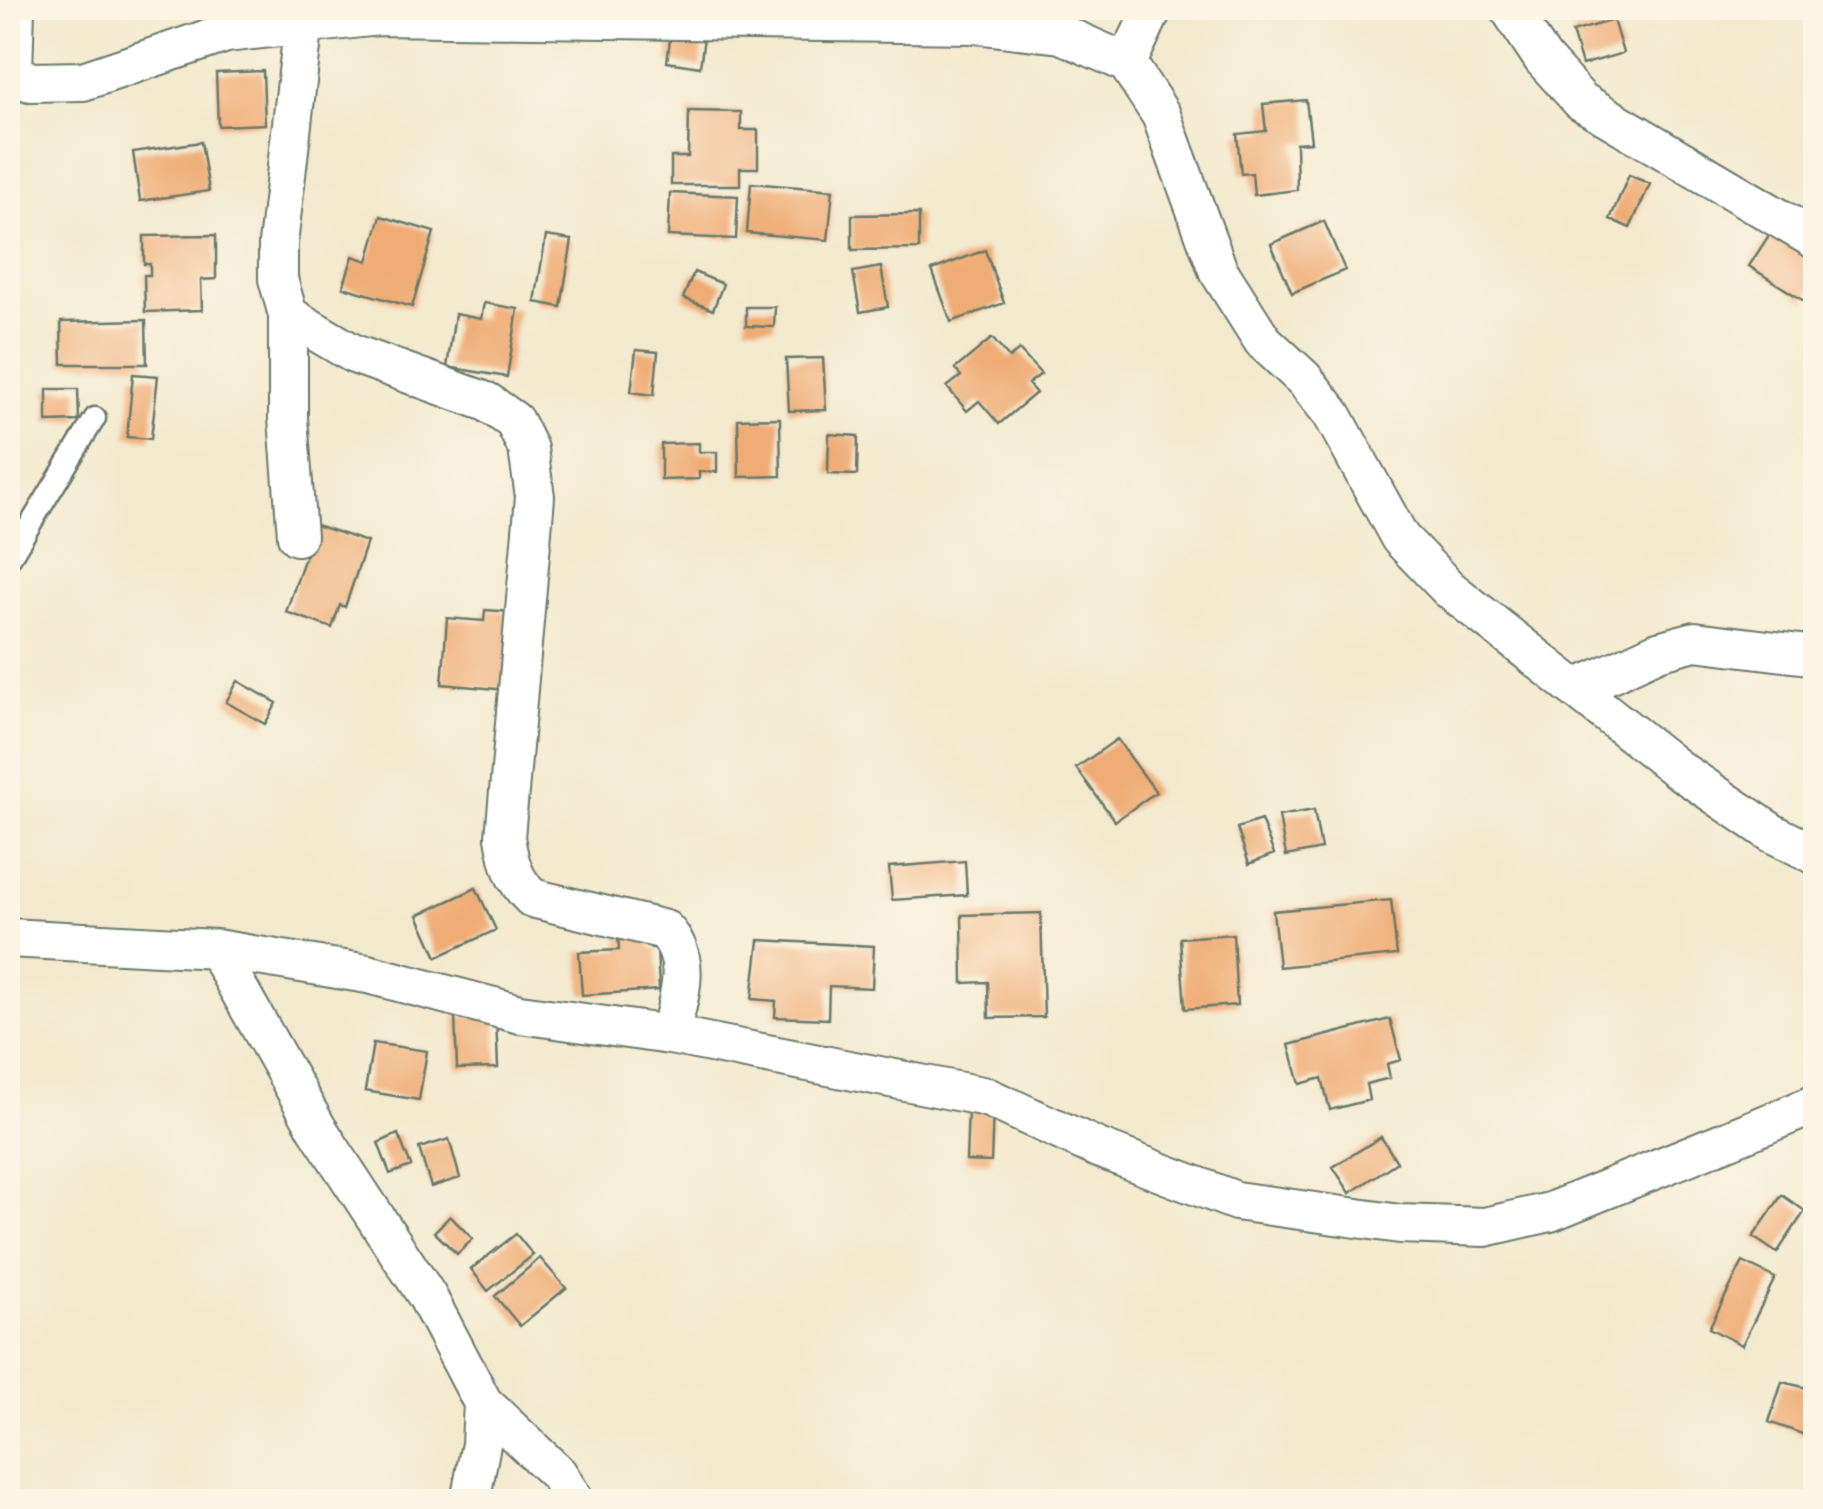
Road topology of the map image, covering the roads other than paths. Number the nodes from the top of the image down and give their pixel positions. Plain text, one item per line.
1 (1153, 8) edge
2 (1508, 8) edge
3 (686, 13) edge
4 (12, 15) edge
5 (304, 21) junction
6 (1126, 63) junction
7 (1816, 240) edge
8 (288, 316) junction
9 (95, 418) dead end
10 (297, 536) dead end
11 (8, 560) edge
12 (1816, 656) edge
13 (1576, 689) junction
14 (1816, 855) edge
15 (8, 938) edge
16 (216, 949) junction
17 (670, 1035) junction
18 (1816, 1104) edge
19 (482, 1404) junction
20 (470, 1502) edge
21 (575, 1502) edge

1 - 6 street
2 - 7 street
3 - 5 street
3 - 6 street
4 - 5 street
5 - 8 street
6 - 13 street
8 - 10 street
8 - 17 street
9 - 11 lane
12 - 13 street
13 - 14 street
15 - 16 street
16 - 17 street
16 - 19 street
17 - 18 street
19 - 20 street
19 - 21 street

